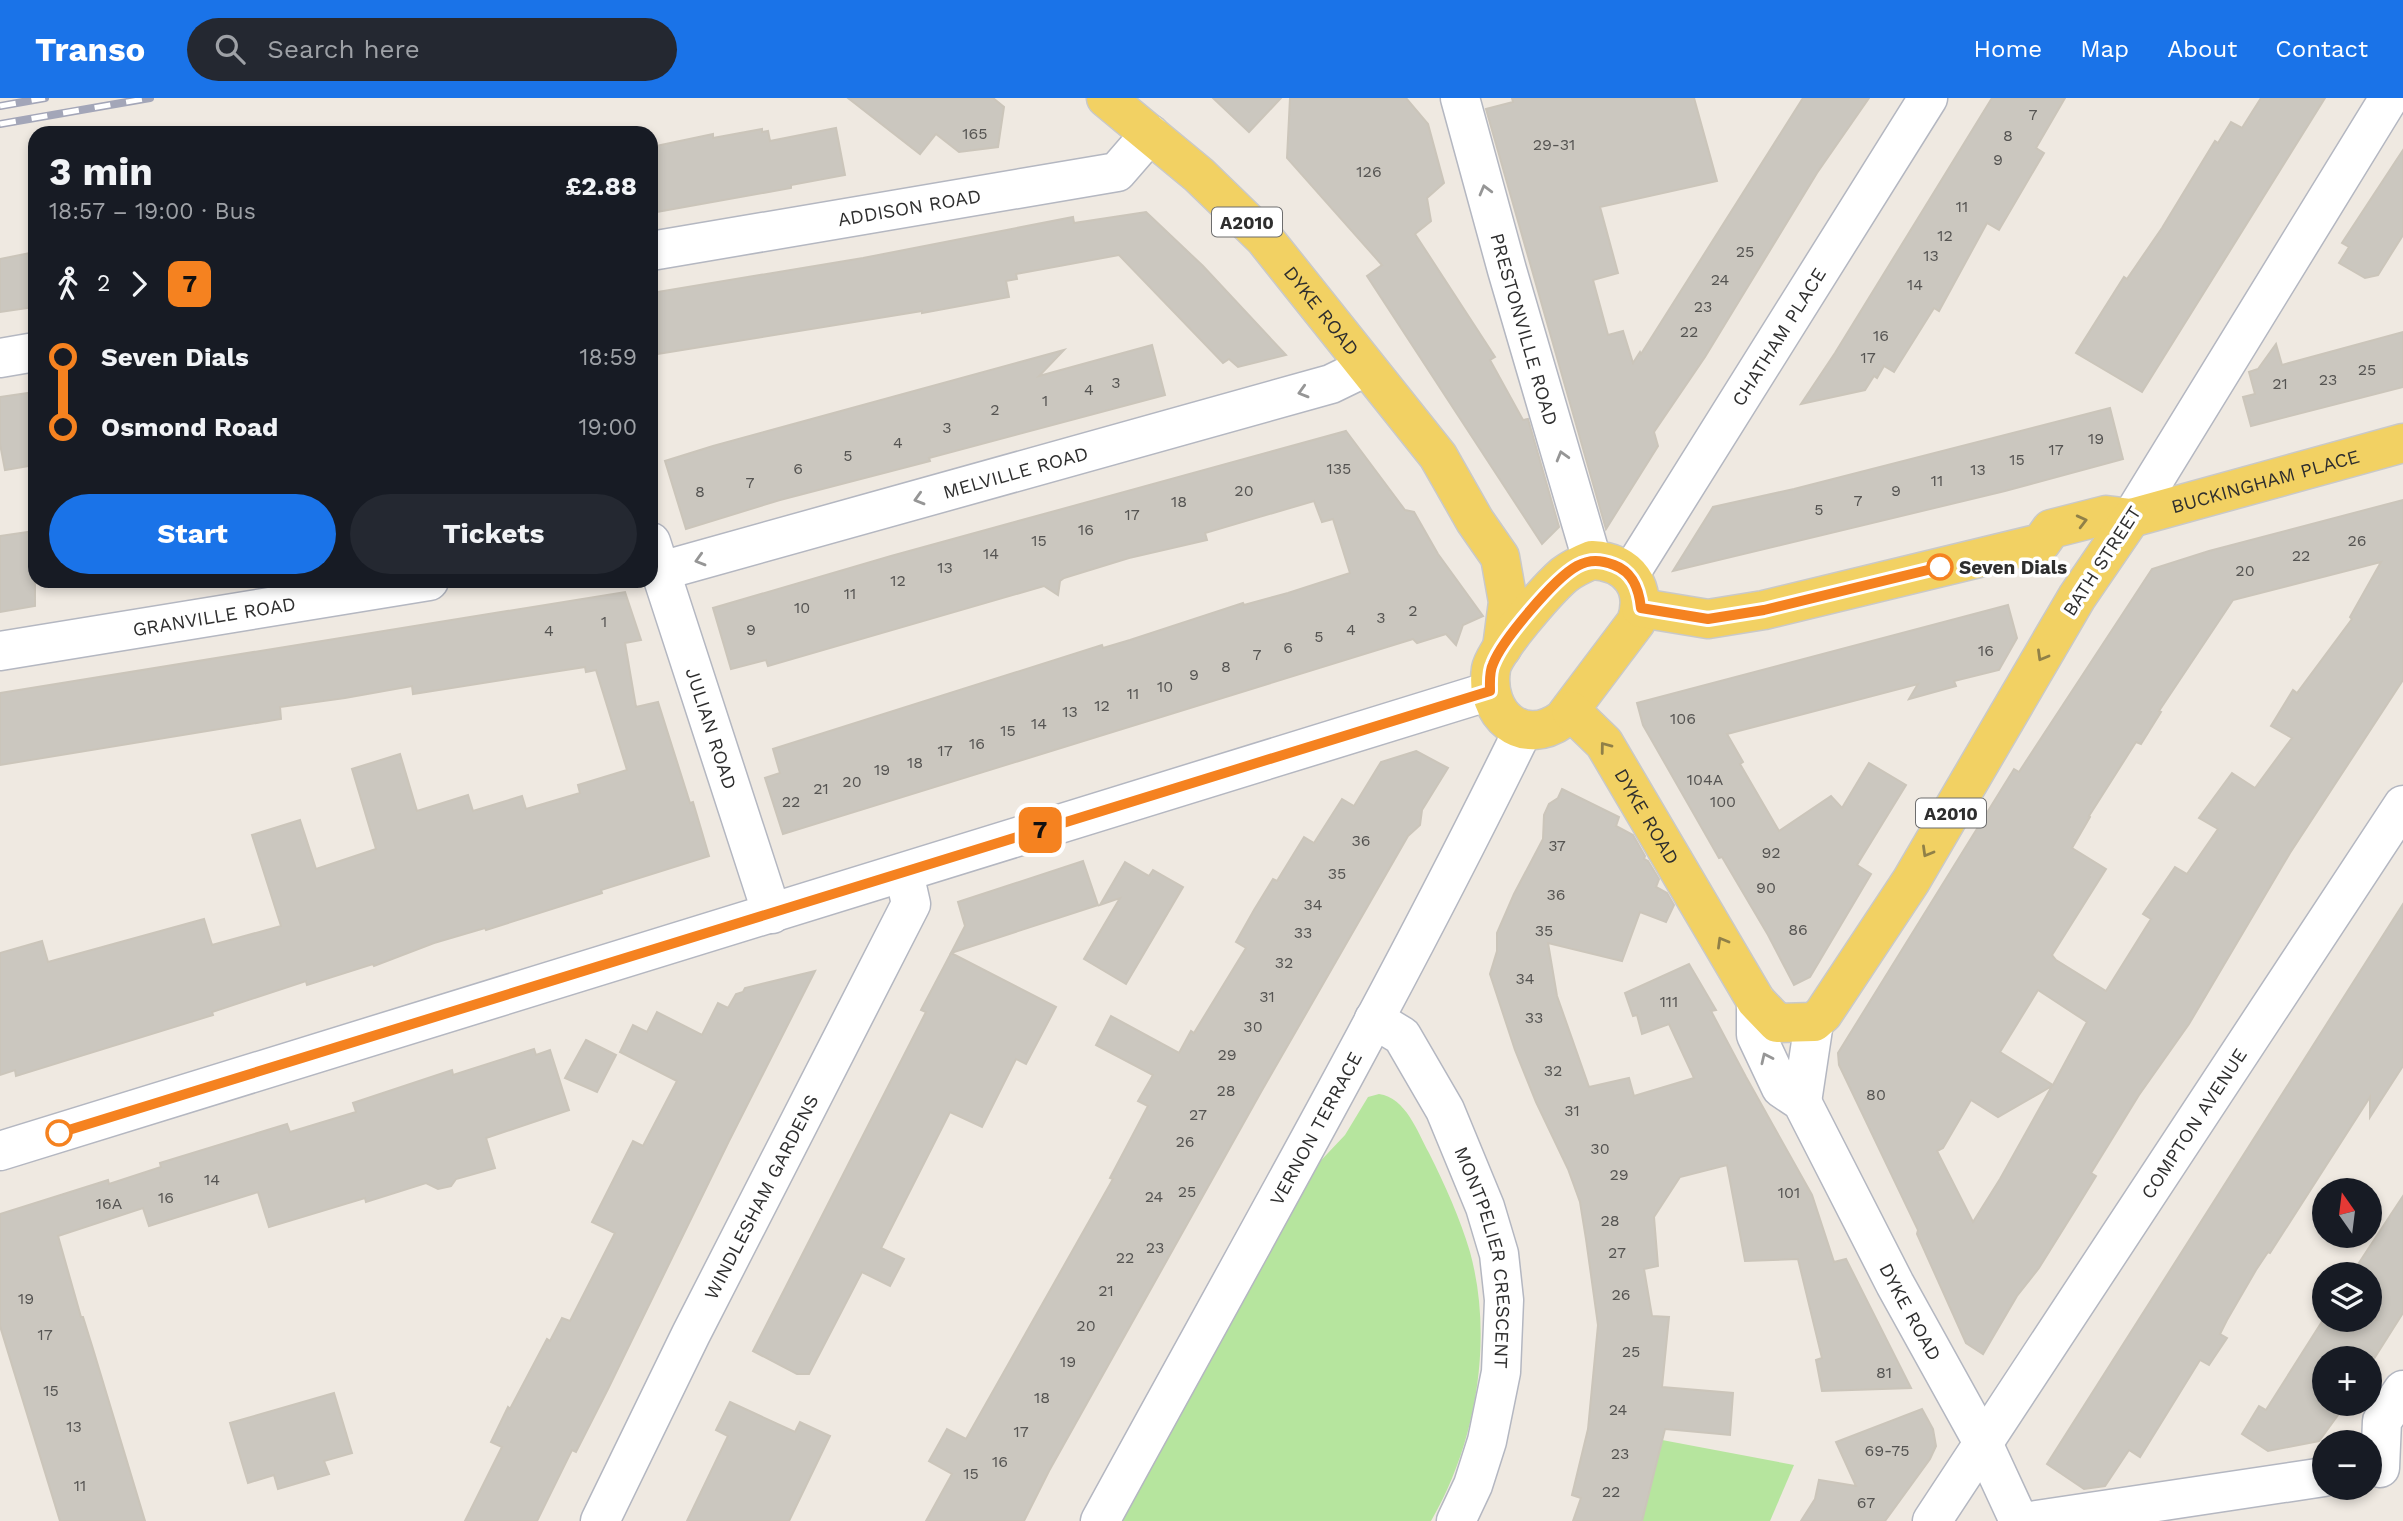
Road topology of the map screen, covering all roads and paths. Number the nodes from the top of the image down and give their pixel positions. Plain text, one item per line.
1 (1106, 98) edge
2 (1460, 98) edge
3 (1928, 98) edge
4 (2389, 98) edge
5 (1150, 134) junction
6 (658, 250) edge
7 (28, 353) edge
8 (0, 358) edge
9 (1367, 366) junction
10 (2403, 443) edge
11 (2131, 518) junction
12 (2041, 543) junction
13 (658, 549) edge
14 (1500, 556) junction
15 (658, 562) edge
16 (1578, 568) junction
17 (386, 588) edge
18 (1635, 591) junction
19 (2077, 597) junction
20 (1502, 648) junction
21 (0, 651) edge
22 (1490, 691) junction
23 (1571, 711) junction
24 (1523, 730) junction
25 (2403, 804) edge
26 (904, 873) junction
27 (772, 914) junction
28 (1756, 1001) junction
29 (1374, 1019) junction
30 (1814, 1022) junction
31 (1802, 1102) junction
32 (0, 1151) edge
33 (2403, 1390) edge
34 (1982, 1441) junction
35 (2384, 1467) edge
36 (2312, 1479) edge
37 (600, 1521) edge
38 (1100, 1521) edge
39 (1456, 1521) edge
40 (1931, 1521) edge
41 (2019, 1521) edge
42 (2030, 1521) edge

1 - 5 main road, DYKE ROAD / A2010
16 -> 2 street, PRESTONVILLE ROAD
3 - 18 street, CHATHAM PLACE
4 - 11 street, BATH STREET
5 - 6 street, ADDISON ROAD
5 - 9 main road, DYKE ROAD / A2010
7 - 8 street
9 -> 13 street, MELVILLE ROAD
9 - 14 main road, DYKE ROAD / A2010
10 - 11 main road, BUCKINGHAM PLACE
12 -> 11 main road, BUCKINGHAM PLACE
11 - 19 main road, BATH STREET / A2010
12 - 18 main road, BUCKINGHAM PLACE
12 - 19 main road
14 - 16 main road
14 - 20 main road, DYKE ROAD / A2010
15 - 27 street, JULIAN ROAD
16 - 18 main road
16 - 20 main road, DYKE ROAD
17 - 21 street, GRANVILLE ROAD
18 - 23 main road
19 -> 30 main road, BATH STREET / A2010
20 - 22 main road, DYKE ROAD
22 - 24 main road
22 - 26 street
23 - 24 main road
28 -> 23 main road, DYKE ROAD
24 - 29 street, VERNON TERRACE
25 - 34 street, COMPTON AVENUE
26 - 27 street
26 - 37 street, WINDLESHAM GARDENS
27 - 32 street
28 - 30 main road, DYKE ROAD
31 -> 28 street, DYKE ROAD
29 - 38 street, VERNON TERRACE
29 - 39 street, MONTPELIER CRESCENT
30 - 31 street
31 - 34 street, DYKE ROAD
33 - 35 street
34 - 40 street, COMPTON AVENUE
34 - 41 street, DYKE ROAD
36 - 42 street

